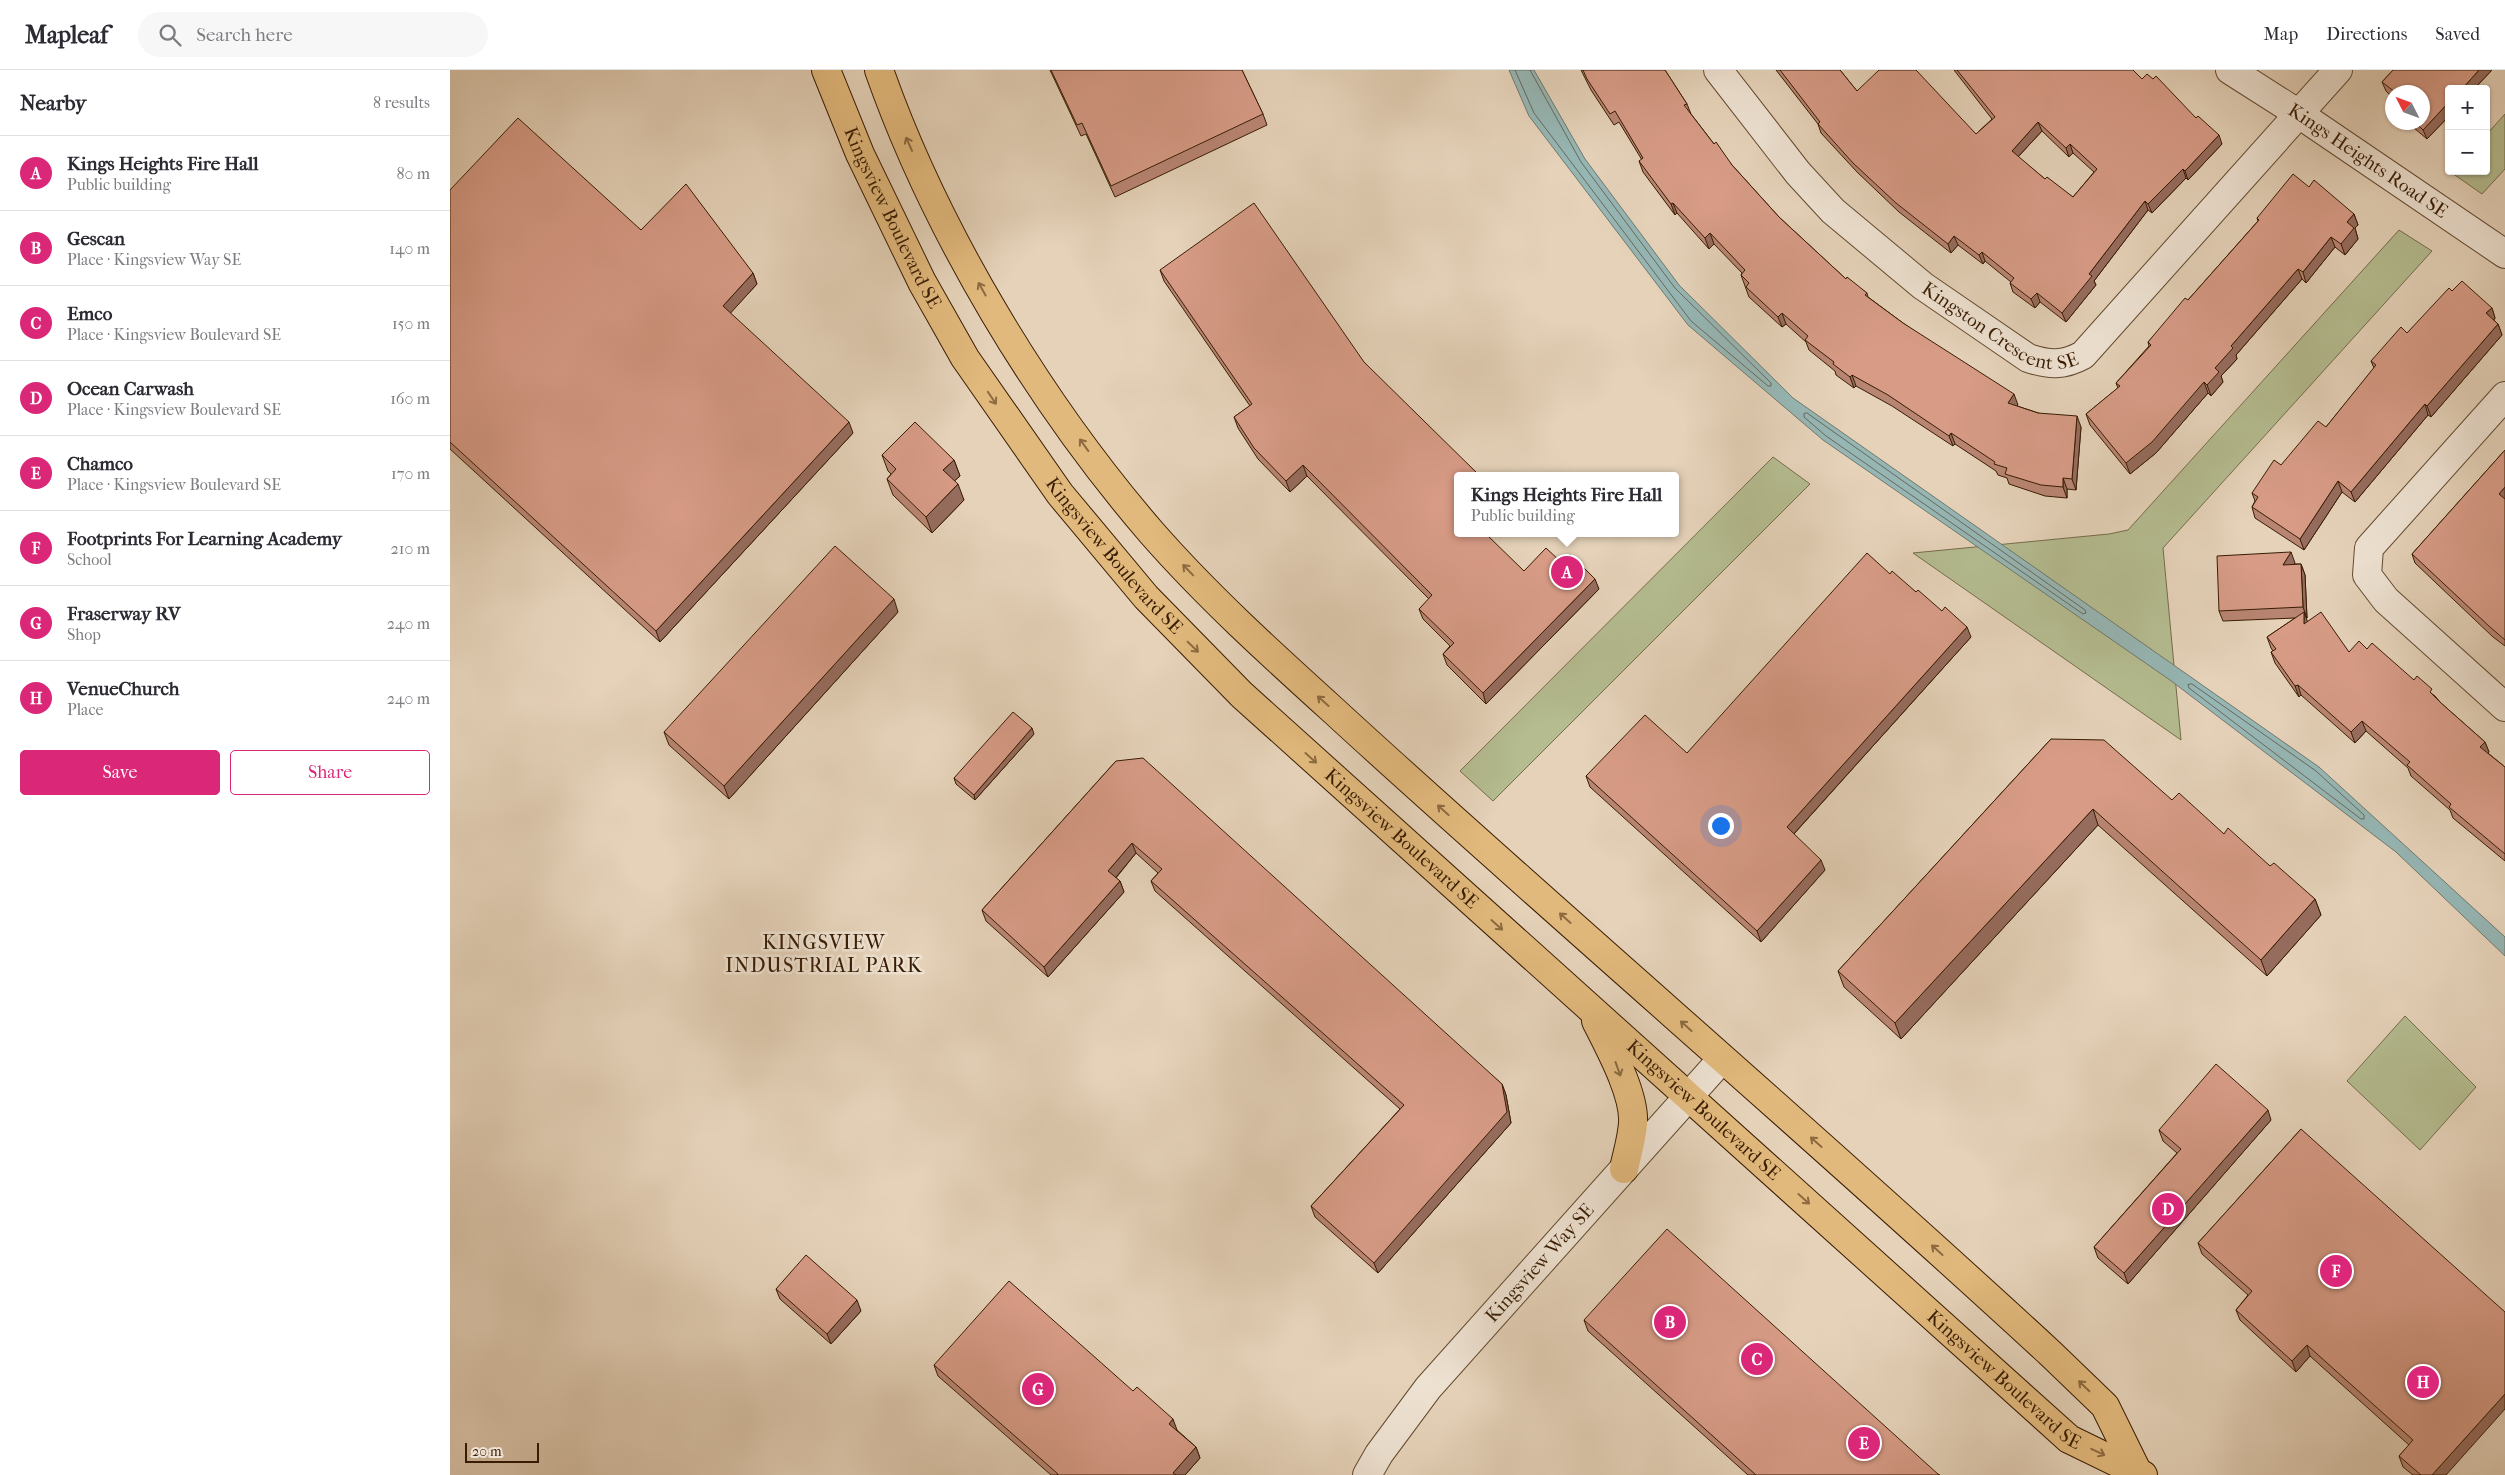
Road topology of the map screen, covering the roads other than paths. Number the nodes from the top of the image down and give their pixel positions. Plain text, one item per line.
1 (826, 70) edge
2 (878, 70) edge
3 (1718, 70) edge
4 (2230, 70) edge
5 (2338, 70) edge
6 (2299, 114) junction
7 (2505, 254) edge
8 (2505, 396) edge
9 (2505, 707) edge
10 (1590, 1009) junction
11 (1722, 1059) junction
12 (1690, 1096) junction
13 (1624, 1169) junction
14 (2140, 1473) edge
15 (1367, 1475) edge

1 -> 10 main road, Kingsview Boulevard SE
11 -> 2 main road, Kingsview Boulevard SE
3 - 6 street, Kingston Crescent SE
4 - 6 street, Kings Heights Road SE
5 - 6 street, Kingston Crescent SE
6 - 7 street, Kings Heights Road SE
8 - 9 street
10 - 12 main road, Kingsview Boulevard SE
10 -> 13 main road
11 - 12 street, Kingsview Way SE
14 -> 11 main road, Kingsview Boulevard SE
12 - 13 street, Kingsview Way SE
12 -> 14 main road, Kingsview Boulevard SE
13 - 15 street, Kingsview Way SE

